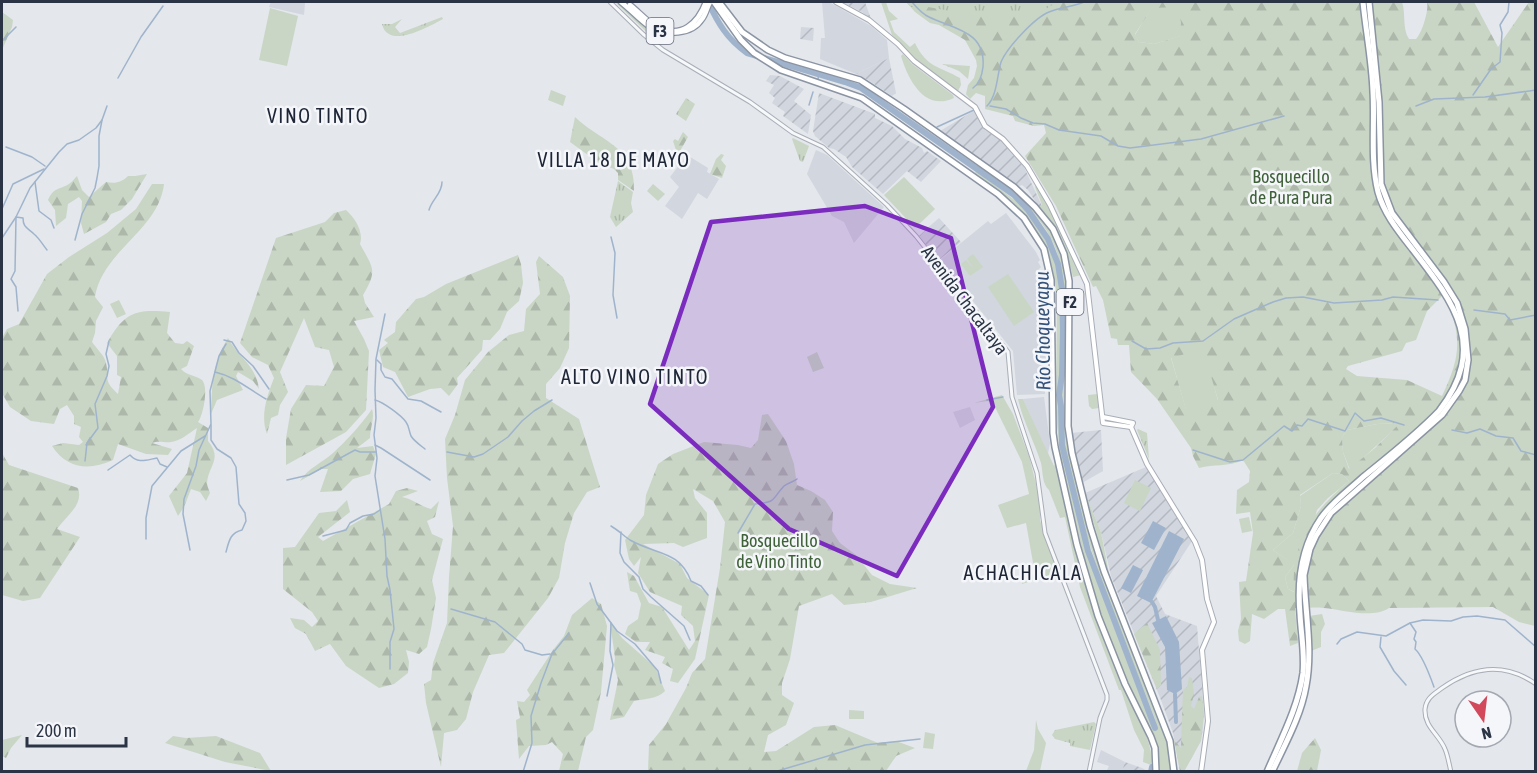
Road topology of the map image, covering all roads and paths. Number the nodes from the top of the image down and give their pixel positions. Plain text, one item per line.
1 (610, 2) edge
2 (624, 2) edge
3 (710, 2) edge
4 (719, 2) edge
5 (836, 2) edge
6 (1363, 2) edge
7 (1369, 2) edge
8 (1536, 684) edge
9 (1089, 771) edge
10 (1156, 771) edge
11 (1174, 771) edge
12 (1201, 771) edge
13 (1267, 771) edge
14 (1272, 771) edge
15 (1451, 771) edge

1 - 9 street, Avenida Chacaltaya
2 - 3 highway, F3
3 - 10 highway, F2
4 - 11 highway, F2
5 - 12 main road
6 - 13 highway
7 - 14 highway
8 - 15 street

